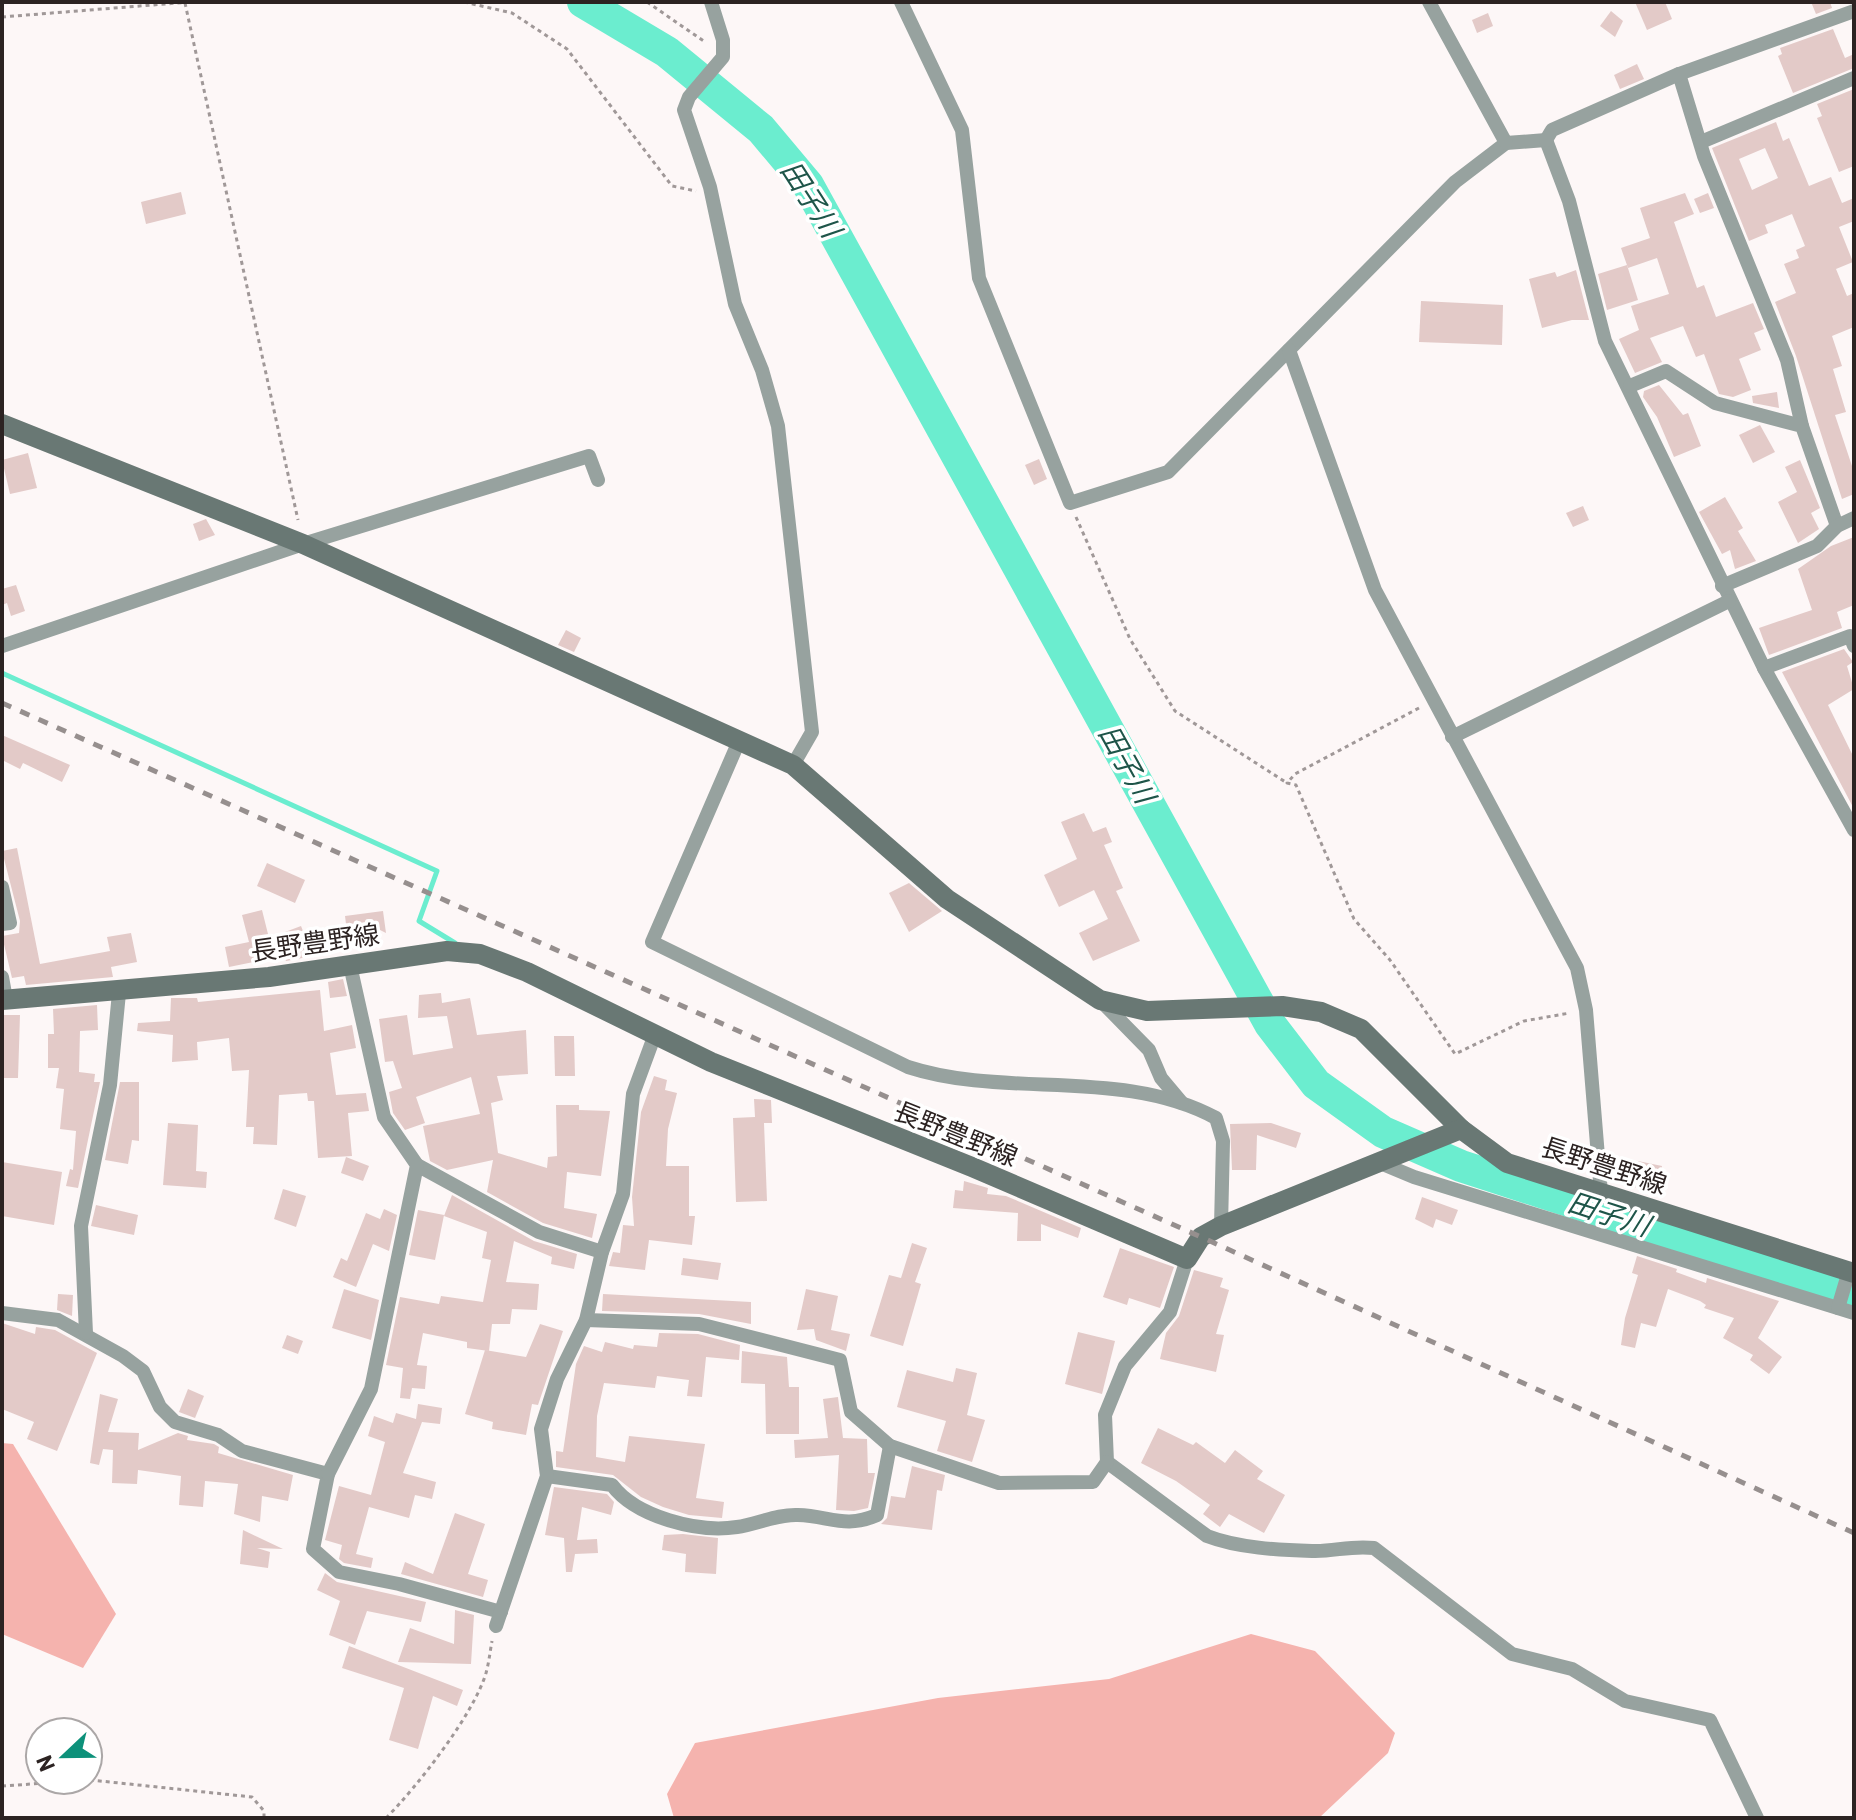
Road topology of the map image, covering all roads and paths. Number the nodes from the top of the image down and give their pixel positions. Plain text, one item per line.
1 (464, 2) edge
2 (647, 2) edge
3 (711, 2) edge
4 (901, 2) edge
5 (1429, 2) edge
6 (188, 3) edge
7 (1854, 11) edge
8 (2, 17) edge
9 (723, 57) junction
10 (1679, 74) junction
11 (1854, 78) edge
12 (1546, 140) junction
13 (1701, 142) junction
14 (1506, 143) junction
15 (710, 187) junction
16 (1289, 350) junction
17 (1630, 386) junction
18 (2, 424) edge
19 (1802, 426) junction
20 (598, 480) dead end
21 (1070, 503) junction
22 (1854, 518) edge
23 (1837, 526) junction
24 (303, 544) junction
25 (1722, 586) junction
26 (1729, 601) junction
27 (2, 646) edge
28 (1854, 646) edge
29 (1764, 668) junction
30 (1433, 700) junction
31 (1452, 737) junction
32 (739, 741) junction
33 (793, 765) junction
34 (1287, 783) junction
35 (1854, 830) edge
36 (2, 887) edge
37 (2, 924) edge
38 (350, 965) junction
39 (2, 977) edge
40 (119, 993) junction
41 (4, 1000) edge
42 (1100, 1000) junction
43 (1586, 1010) junction
44 (654, 1037) junction
45 (1182, 1103) junction
46 (1461, 1129) junction
47 (1384, 1160) junction
48 (417, 1165) junction
49 (1601, 1193) junction
50 (1221, 1226) junction
51 (602, 1252) junction
52 (1187, 1259) junction
53 (1851, 1273) edge
54 (1839, 1305) junction
55 (2, 1313) edge
56 (1854, 1313) edge
57 (586, 1320) junction
58 (86, 1333) junction
59 (890, 1446) junction
60 (1107, 1462) junction
61 (328, 1474) junction
62 (547, 1476) junction
63 (498, 1619) junction
64 (2, 1786) edge
65 (264, 1818) edge
66 (386, 1818) edge
67 (1757, 1818) edge

1 - 15 path
2 - 9 path
3 - 9 street
4 - 21 street
5 - 14 street
6 - 8 path
6 - 24 path
7 - 10 street
9 - 15 street
10 - 12 street
10 - 13 street
11 - 13 street
12 - 14 street
12 - 17 street
13 - 19 street
14 - 16 street
15 - 33 street
16 - 21 street
16 - 30 street
17 - 19 street
17 - 25 street
18 - 24 main road
19 - 23 street
20 - 24 street
21 - 34 path
22 - 23 street
23 - 25 street
24 - 27 street
24 - 32 main road
25 - 26 street
26 - 29 street
26 - 31 street
28 - 29 street
29 - 35 street
30 - 31 street
30 - 34 path
31 - 43 street
32 - 33 main road
32 - 45 street
33 - 42 main road
34 - 43 path
36 - 37 street
38 - 40 main road, 長野豊野線
38 - 44 main road, 長野豊野線
38 - 48 street
39 - 41 street
40 - 41 main road, 長野豊野線
40 - 58 street
42 - 45 street
42 - 46 main road, 長野豊野線
43 - 49 street
44 - 51 street
44 - 52 main road, 長野豊野線
45 - 50 street
46 - 47 main road
46 - 49 main road, 長野豊野線
47 - 50 main road
47 - 54 street
48 - 51 street
48 - 61 street
49 - 53 main road, 長野豊野線
50 - 52 main road
51 - 57 street
52 - 60 street
53 - 54 street
54 - 56 street
55 - 58 street
57 - 59 street
57 - 62 street
58 - 61 street
59 - 60 street
59 - 62 street
60 - 67 street
61 - 63 street
62 - 63 street
63 - 66 path
64 - 65 path

